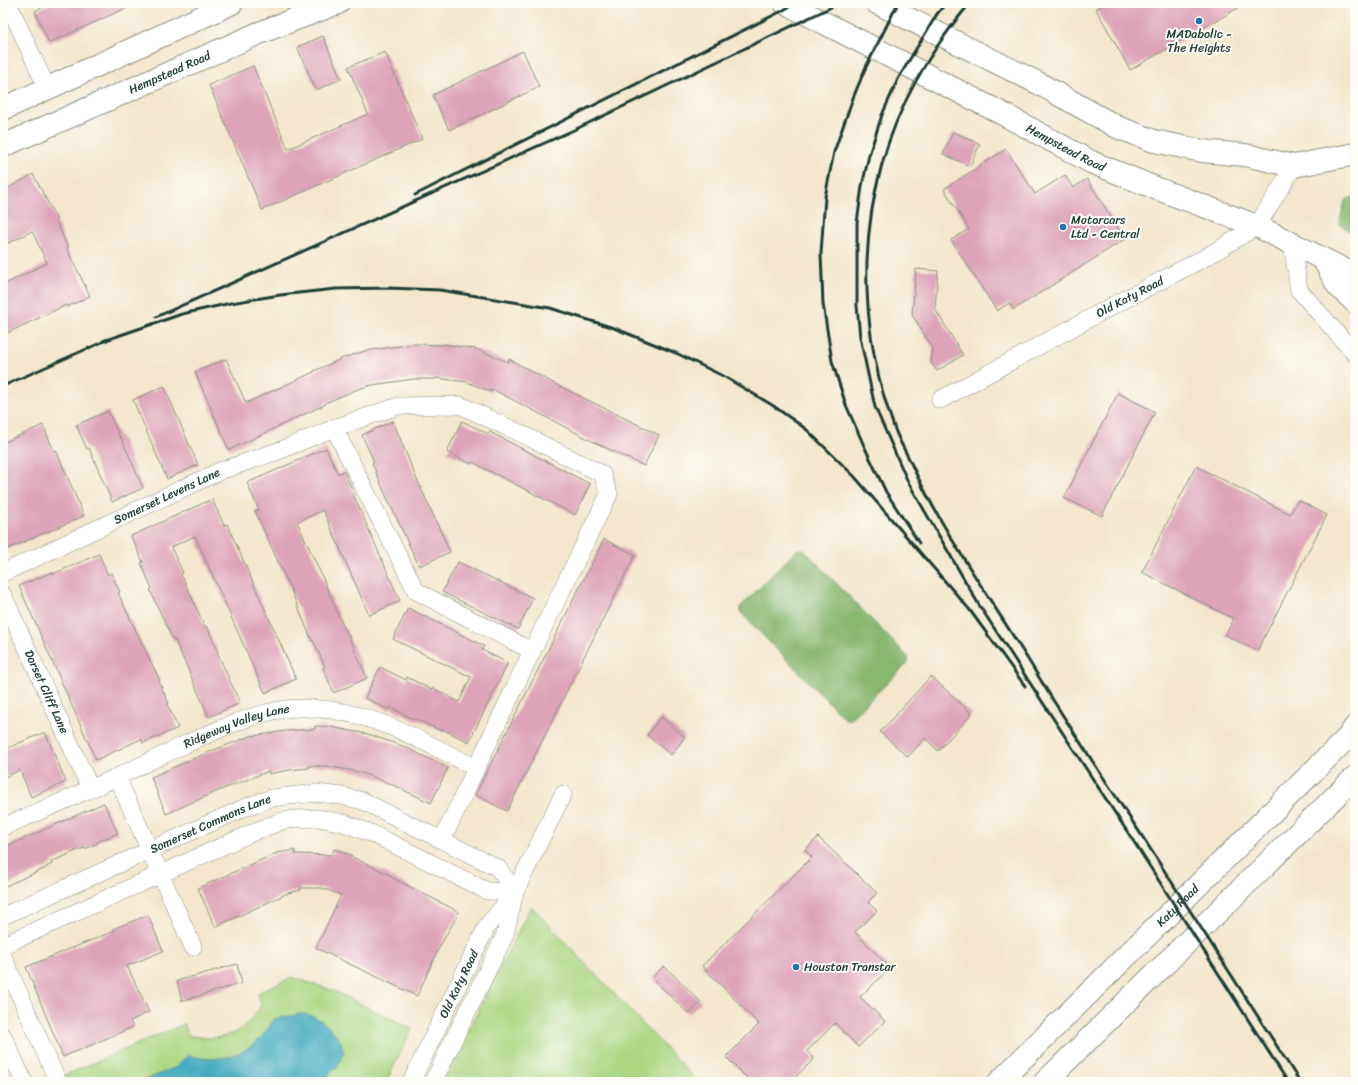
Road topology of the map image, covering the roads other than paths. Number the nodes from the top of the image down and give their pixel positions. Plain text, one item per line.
1 (232, 3) edge
2 (338, 3) edge
3 (785, 3) edge
4 (877, 3) edge
5 (10, 6) edge
6 (47, 88) junction
7 (3, 109) edge
8 (3, 146) edge
9 (1355, 154) edge
10 (1294, 166) junction
11 (1257, 226) junction
12 (1292, 244) junction
13 (1324, 260) junction
14 (1355, 274) edge
15 (1355, 302) edge
16 (1355, 354) edge
17 (940, 400) dead end
18 (334, 428) junction
19 (3, 572) edge
20 (3, 595) edge
21 (532, 651) junction
22 (1355, 728) edge
23 (476, 768) junction
24 (117, 777) junction
25 (1355, 777) edge
26 (90, 788) junction
27 (563, 794) dead end
28 (3, 827) edge
29 (424, 831) junction
30 (442, 840) junction
31 (150, 851) junction
32 (412, 853) junction
33 (160, 875) junction
34 (515, 892) junction
35 (3, 916) edge
36 (193, 947) dead end
37 (4, 949) edge
38 (3, 1036) edge
39 (24, 1082) edge
40 (58, 1082) edge
41 (410, 1082) edge
42 (432, 1082) edge
43 (999, 1082) edge
44 (1045, 1082) edge

1 - 6 main road
2 - 8 main road, Hempstead Road
3 - 11 main road, Hempstead Road
4 - 10 main road
5 - 6 street
6 - 7 main road
9 - 10 main road
10 - 11 street, Old Katy Road
11 - 12 main road, Hempstead Road
11 - 17 street, Old Katy Road
12 - 13 main road, Hempstead Road
12 - 16 street
13 - 14 main road, Hempstead Road
13 - 15 main road
18 - 19 street, Somerset Levens Lane
18 - 21 street
18 - 21 street, Somerset Levens Lane
20 - 26 street, Dorset Cliff Lane
21 - 23 street, Somerset Levens Lane
22 - 43 main road, Katy Road
23 - 24 street, Ridgeway Valley Lane
23 - 30 street, Somerset Levens Lane
24 - 26 street, Ridgeway Valley Lane
24 - 31 street
25 - 44 main road
26 - 28 street, Ridgeway Valley Lane
27 - 34 street, Old Katy Road
29 - 30 street, Somerset Commons Lane
29 - 31 street, Somerset Commons Lane
29 - 32 street
30 - 34 street, Somerset Commons Lane
31 - 33 street
31 - 35 street, Somerset Commons Lane
32 - 33 street, Somerset Commons Lane
32 - 34 street, Somerset Commons Lane
33 - 36 street
33 - 37 street, Somerset Commons Lane
34 - 41 street, Old Katy Road
34 - 42 street, Old Katy Road
37 - 40 street
38 - 39 street

